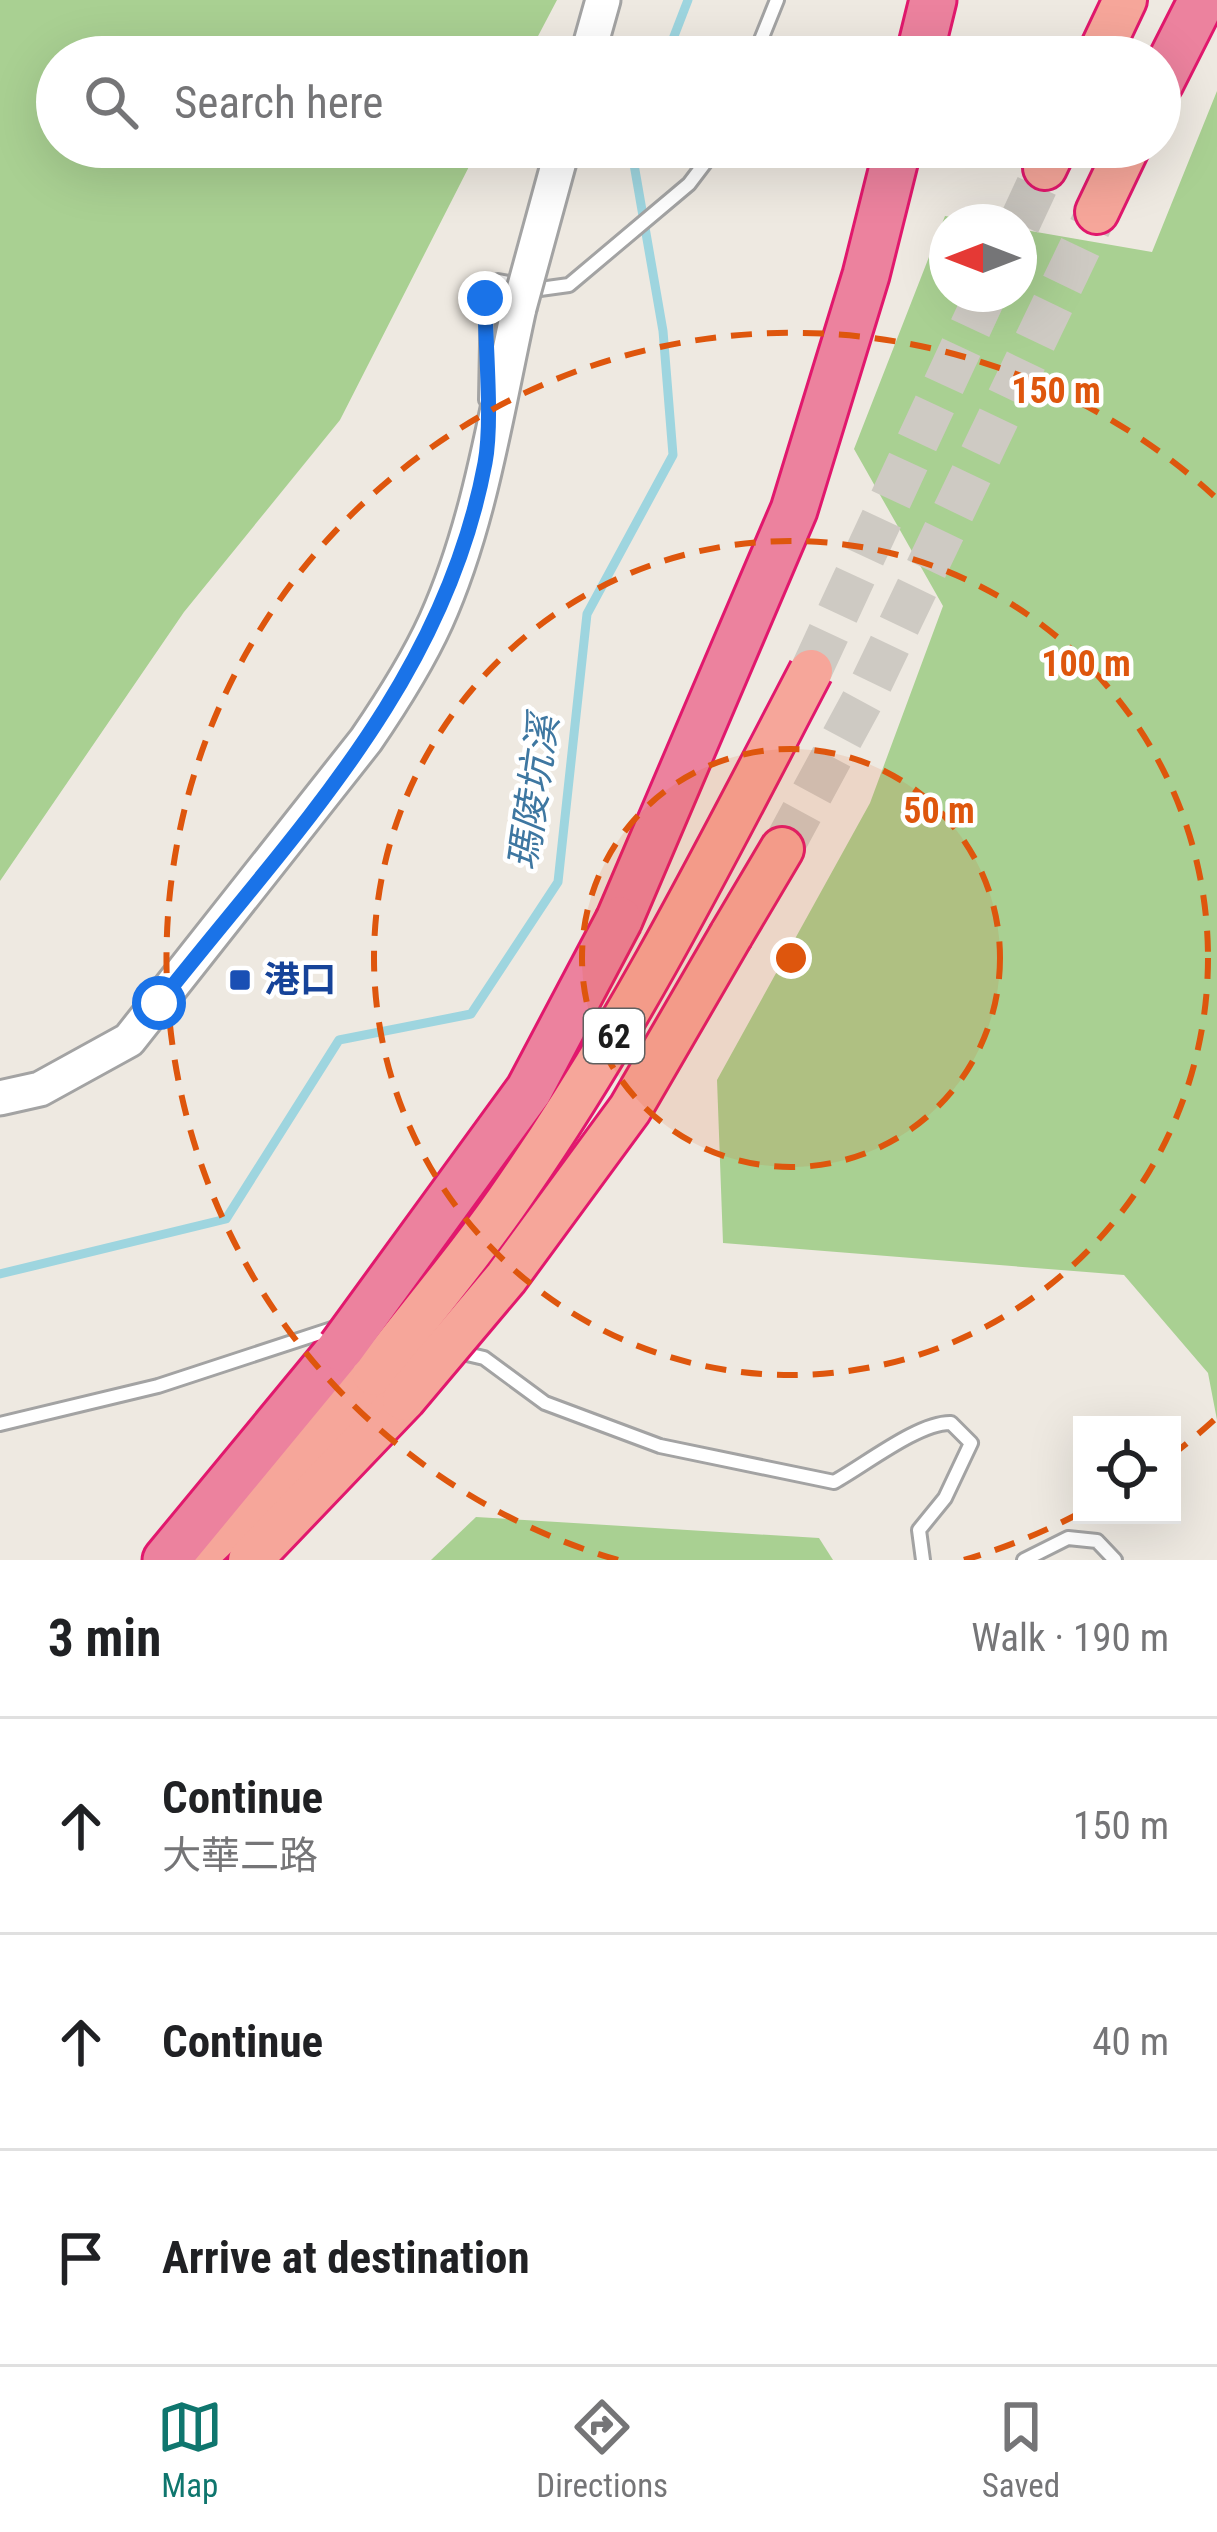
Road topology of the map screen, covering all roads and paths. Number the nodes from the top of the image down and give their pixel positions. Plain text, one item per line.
1 (603, 0) edge
2 (777, 0) edge
3 (932, 0) edge
4 (1125, 0) edge
5 (1198, 0) edge
6 (593, 36) edge
7 (762, 36) edge
8 (924, 36) edge
9 (1108, 36) edge
10 (1181, 36) edge
11 (557, 168) edge
12 (701, 168) edge
13 (893, 168) edge
14 (1118, 168) edge
15 (1097, 212) tunnel mouth
16 (486, 458) junction
17 (811, 670) tunnel mouth
18 (782, 849) tunnel mouth
19 (0, 1098) edge
20 (373, 1374) junction
21 (0, 1424) edge
22 (166, 1560) edge
23 (192, 1560) edge
24 (250, 1560) edge
25 (923, 1560) edge
26 (1024, 1560) edge
27 (1115, 1560) edge

1 - 6 street
2 - 7 lane
3 - 8 highway
4 - 9 highway
5 - 10 highway
11 - 16 street, bridge
12 - 16 lane
13 - 20 highway, bridge
14 - 15 highway
16 - 19 street
17 - 20 highway, 62, bridge
18 - 20 highway, 62, bridge
20 - 22 highway
20 - 23 highway, 62
20 - 24 highway, 62
21 - 25 lane
26 - 27 lane

